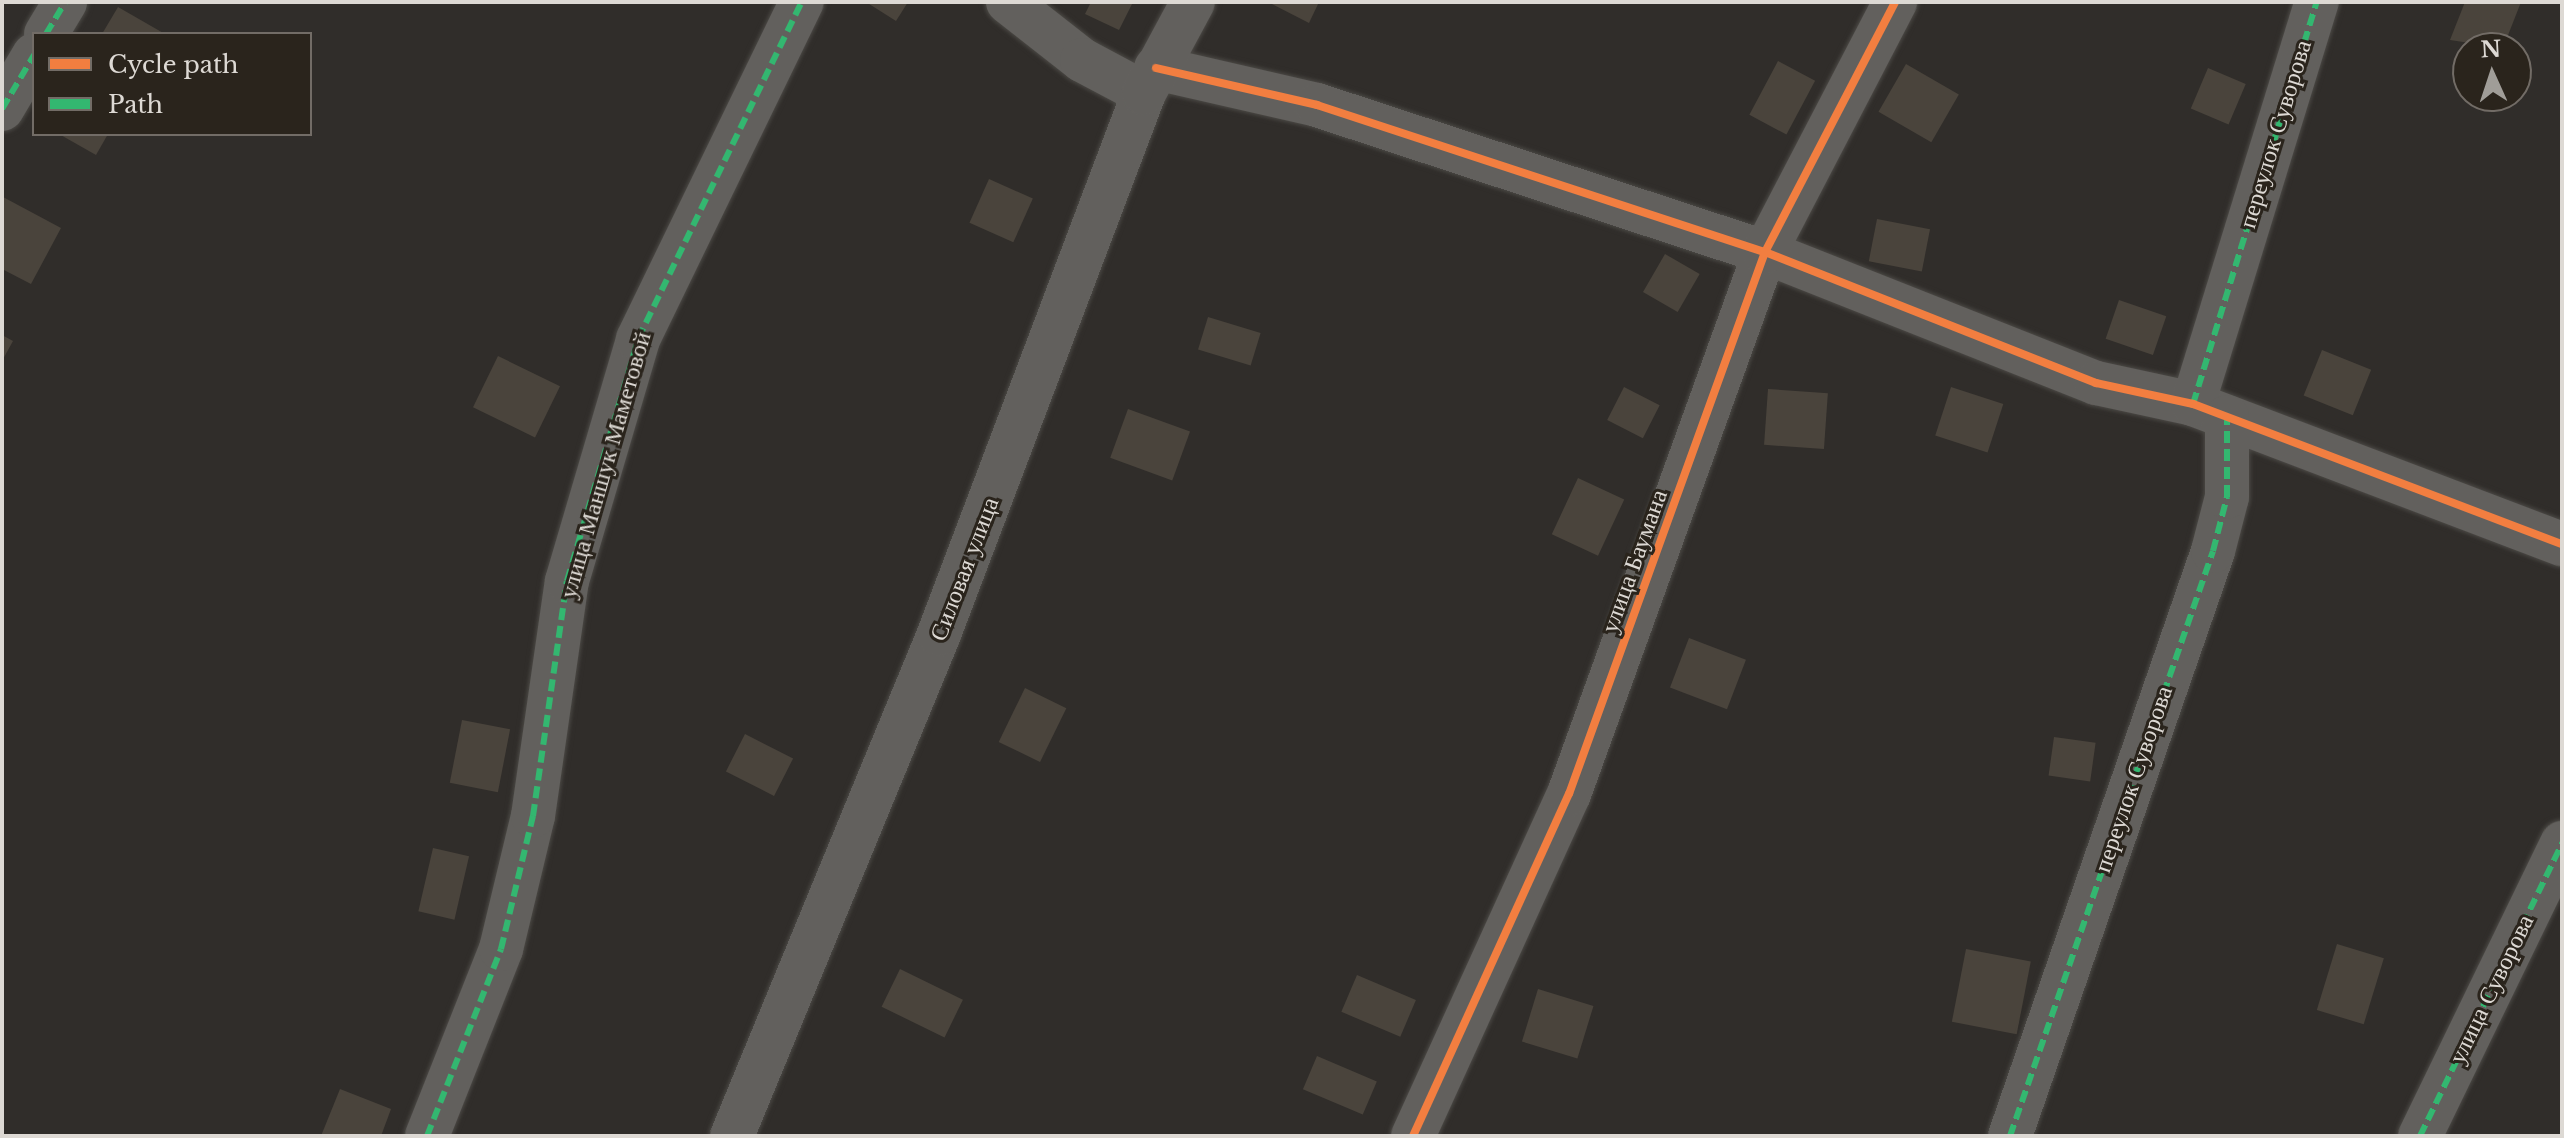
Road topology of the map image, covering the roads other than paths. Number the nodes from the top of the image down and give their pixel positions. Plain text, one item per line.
1 (65, 2) edge
2 (802, 2) edge
3 (1008, 2) edge
4 (1193, 2) edge
5 (1895, 2) edge
6 (2317, 2) edge
7 (47, 32) edge
8 (32, 58) edge
9 (1150, 81) junction
10 (2, 109) edge
11 (1765, 252) junction
12 (2210, 410) junction
13 (2562, 544) edge
14 (2562, 843) edge
15 (427, 1136) edge
16 (732, 1136) edge
17 (1413, 1136) edge
18 (2010, 1136) edge
19 (2420, 1136) edge

1 - 7 street
2 - 15 street, улица Маншук Маметовой
3 - 9 street
4 - 9 street, Силовая улица
5 - 11 street, улица Баумана
6 - 12 street, переулок Суворова
8 - 10 street
9 - 11 street
9 - 16 street, Силовая улица
11 - 12 street
11 - 17 street, улица Баумана
12 - 13 street
12 - 18 street, переулок Суворова
14 - 19 street, улица Суворова

